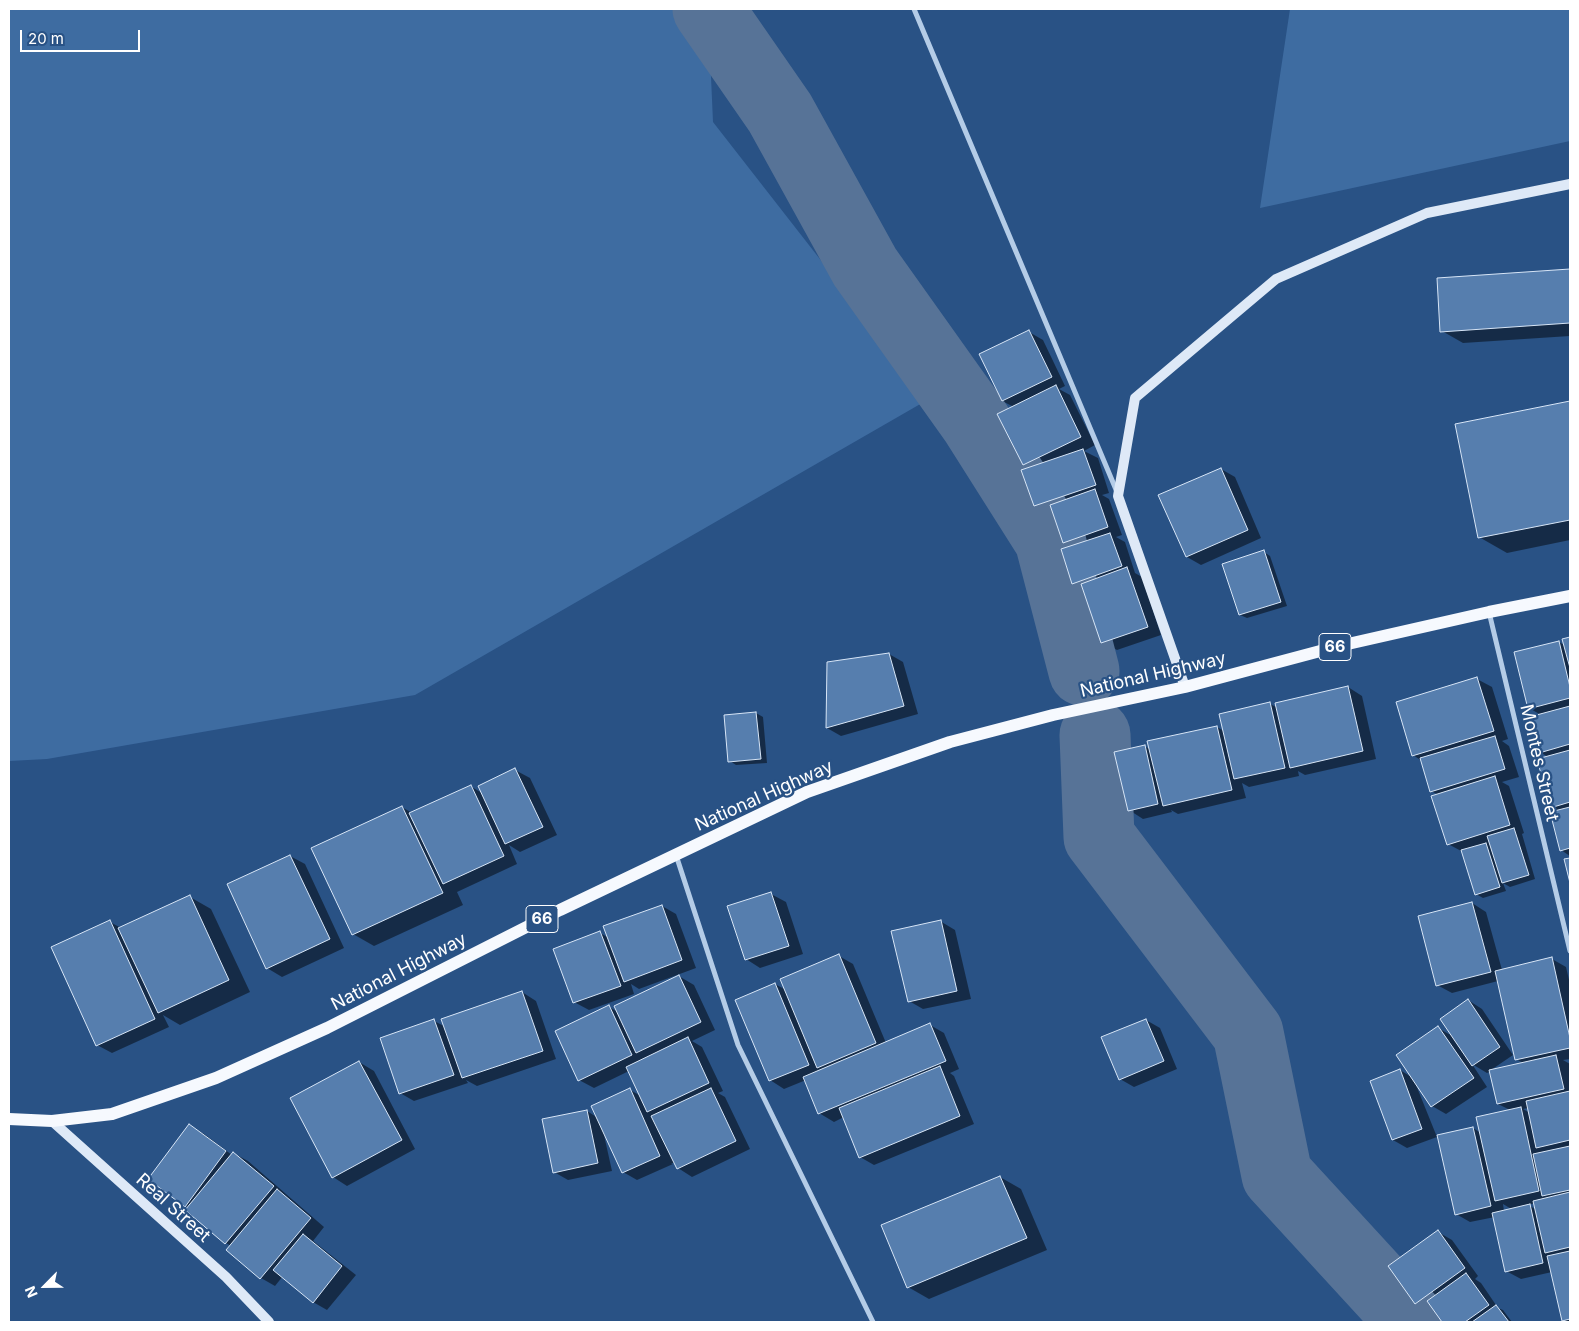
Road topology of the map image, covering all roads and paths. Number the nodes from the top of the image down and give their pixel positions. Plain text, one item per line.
1 (914, 9) edge
2 (1570, 184) edge
3 (1118, 496) junction
4 (1570, 596) edge
5 (1489, 612) junction
6 (1185, 687) junction
7 (676, 854) junction
8 (1570, 951) edge
9 (9, 1119) edge
10 (52, 1121) junction
11 (270, 1322) edge
12 (874, 1322) edge

1 - 3 street
2 - 3 street
3 - 6 street
4 - 5 main road, National Highway / 66
5 - 6 main road, National Highway / 66
5 - 8 street, Montes Street
6 - 7 main road, National Highway / 66
7 - 10 main road, National Highway / 66
7 - 12 street
9 - 10 main road, National Highway / 66
10 - 11 street, Real Street

